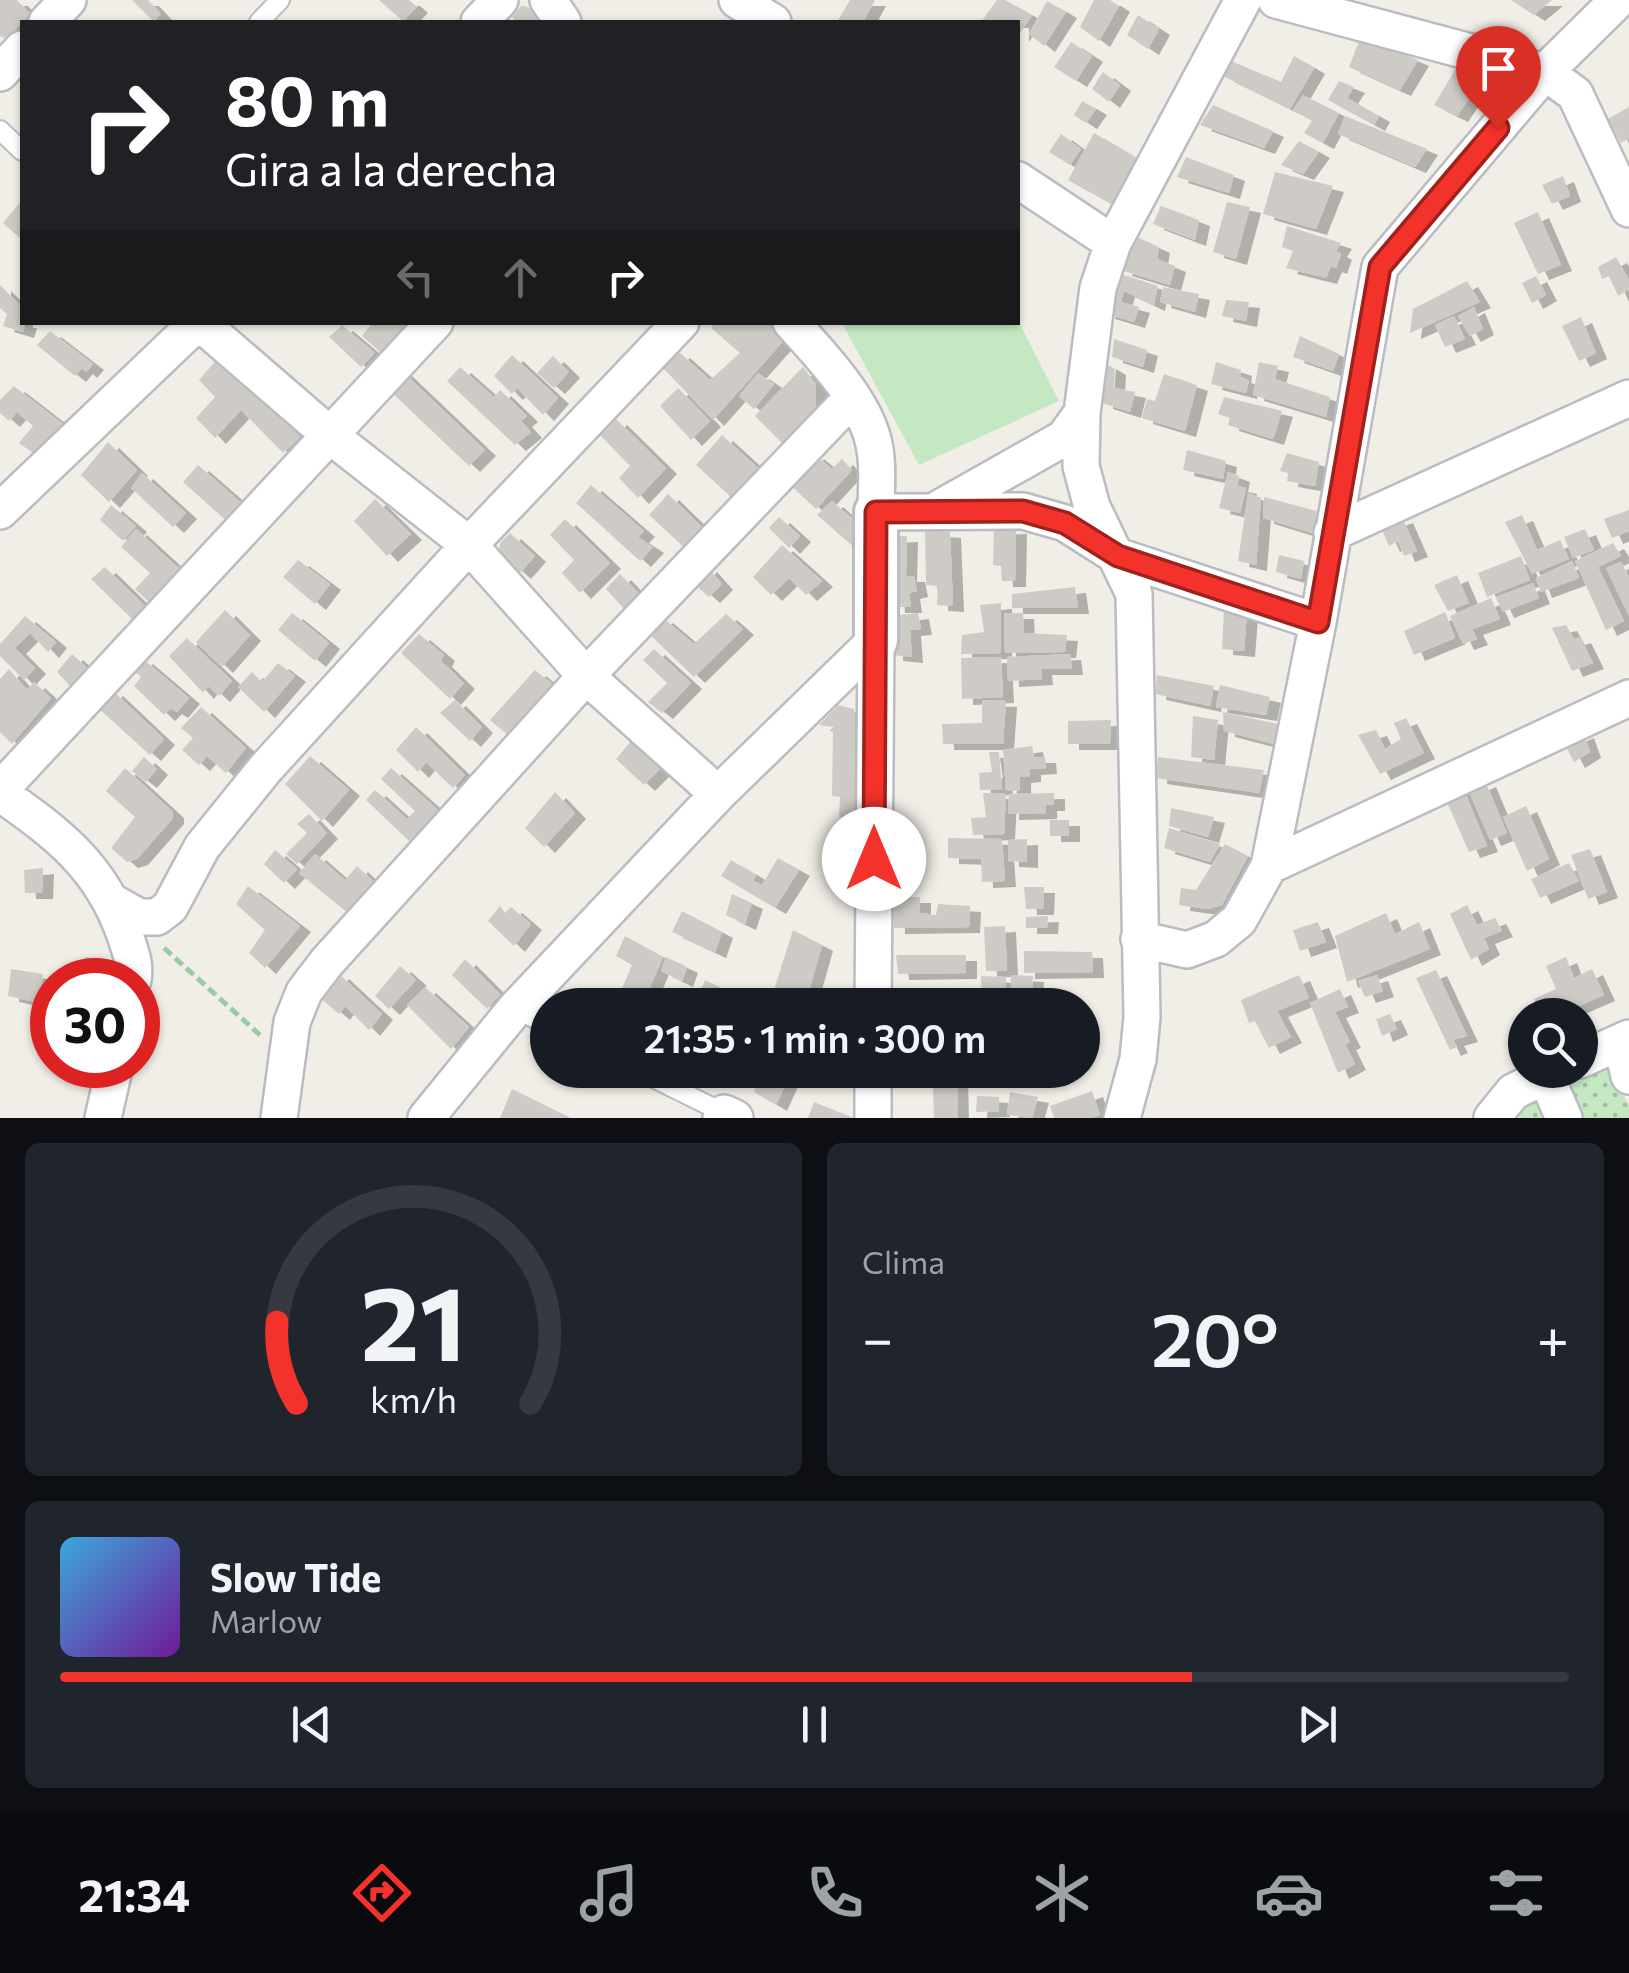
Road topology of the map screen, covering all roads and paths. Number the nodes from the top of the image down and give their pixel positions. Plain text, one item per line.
1 (68, 0) edge
2 (280, 0) edge
3 (500, 0) edge
4 (737, 0) edge
5 (1243, 0) edge
6 (1276, 0) edge
7 (1618, 0) edge
8 (49, 20) edge
9 (260, 20) edge
10 (481, 20) edge
11 (770, 20) edge
12 (20, 51) edge
13 (1545, 72) junction
14 (0, 73) edge
15 (0, 130) edge
16 (20, 149) edge
17 (1020, 181) edge
18 (1629, 210) edge
19 (1113, 243) junction
20 (195, 325) edge
21 (202, 325) edge
22 (432, 325) edge
23 (678, 325) edge
24 (794, 325) edge
25 (852, 398) junction
26 (1629, 398) edge
27 (1082, 413) junction
28 (332, 436) junction
29 (0, 511) edge
30 (933, 511) junction
31 (876, 512) junction
32 (1332, 532) junction
33 (469, 545) junction
34 (1118, 556) junction
35 (1318, 622) junction
36 (876, 640) junction
37 (586, 676) junction
38 (1629, 698) edge
39 (0, 791) edge
40 (718, 794) junction
41 (1268, 866) junction
42 (114, 903) junction
43 (1139, 939) junction
44 (158, 942) dead end
45 (132, 958) edge
46 (874, 988) edge
47 (515, 1009) junction
48 (530, 1016) edge
49 (1626, 1052) edge
50 (1598, 1057) edge
51 (288, 1060) junction
52 (110, 1088) edge
53 (673, 1088) edge
54 (873, 1088) edge
55 (1521, 1088) edge
56 (1555, 1088) edge
57 (727, 1116) edge
58 (104, 1118) edge
59 (279, 1118) edge
60 (426, 1118) edge
61 (873, 1118) edge
62 (1122, 1118) edge
63 (1492, 1118) edge
64 (1564, 1118) edge

1 - 8 street
2 - 9 lane
3 - 10 street
4 - 11 street
5 - 19 street
6 - 13 street
7 - 13 street
12 - 14 street
13 - 18 street
13 - 32 street
15 - 16 lane
17 - 19 street
19 - 27 street
20 - 29 street
21 - 28 street
22 - 28 street
23 - 33 street
24 - 25 street
25 - 31 street
25 - 37 street
26 - 32 street
27 - 30 street
27 - 34 street
28 - 33 street
28 - 39 street
30 - 31 street
30 - 34 street
31 - 36 street
32 - 35 street
33 - 37 street
33 - 42 street
34 - 35 street
34 - 43 street
35 - 41 street
36 - 40 street
36 - 46 street
37 - 40 street
37 - 51 street
38 - 41 street
39 - 42 street
40 - 47 street
41 - 43 street
42 - 45 street
43 - 62 street
44 - 51 path
47 - 48 lane
47 - 60 street
49 - 50 street
51 - 59 street
52 - 58 street
53 - 57 lane
54 - 61 street
55 - 63 street
56 - 64 street

